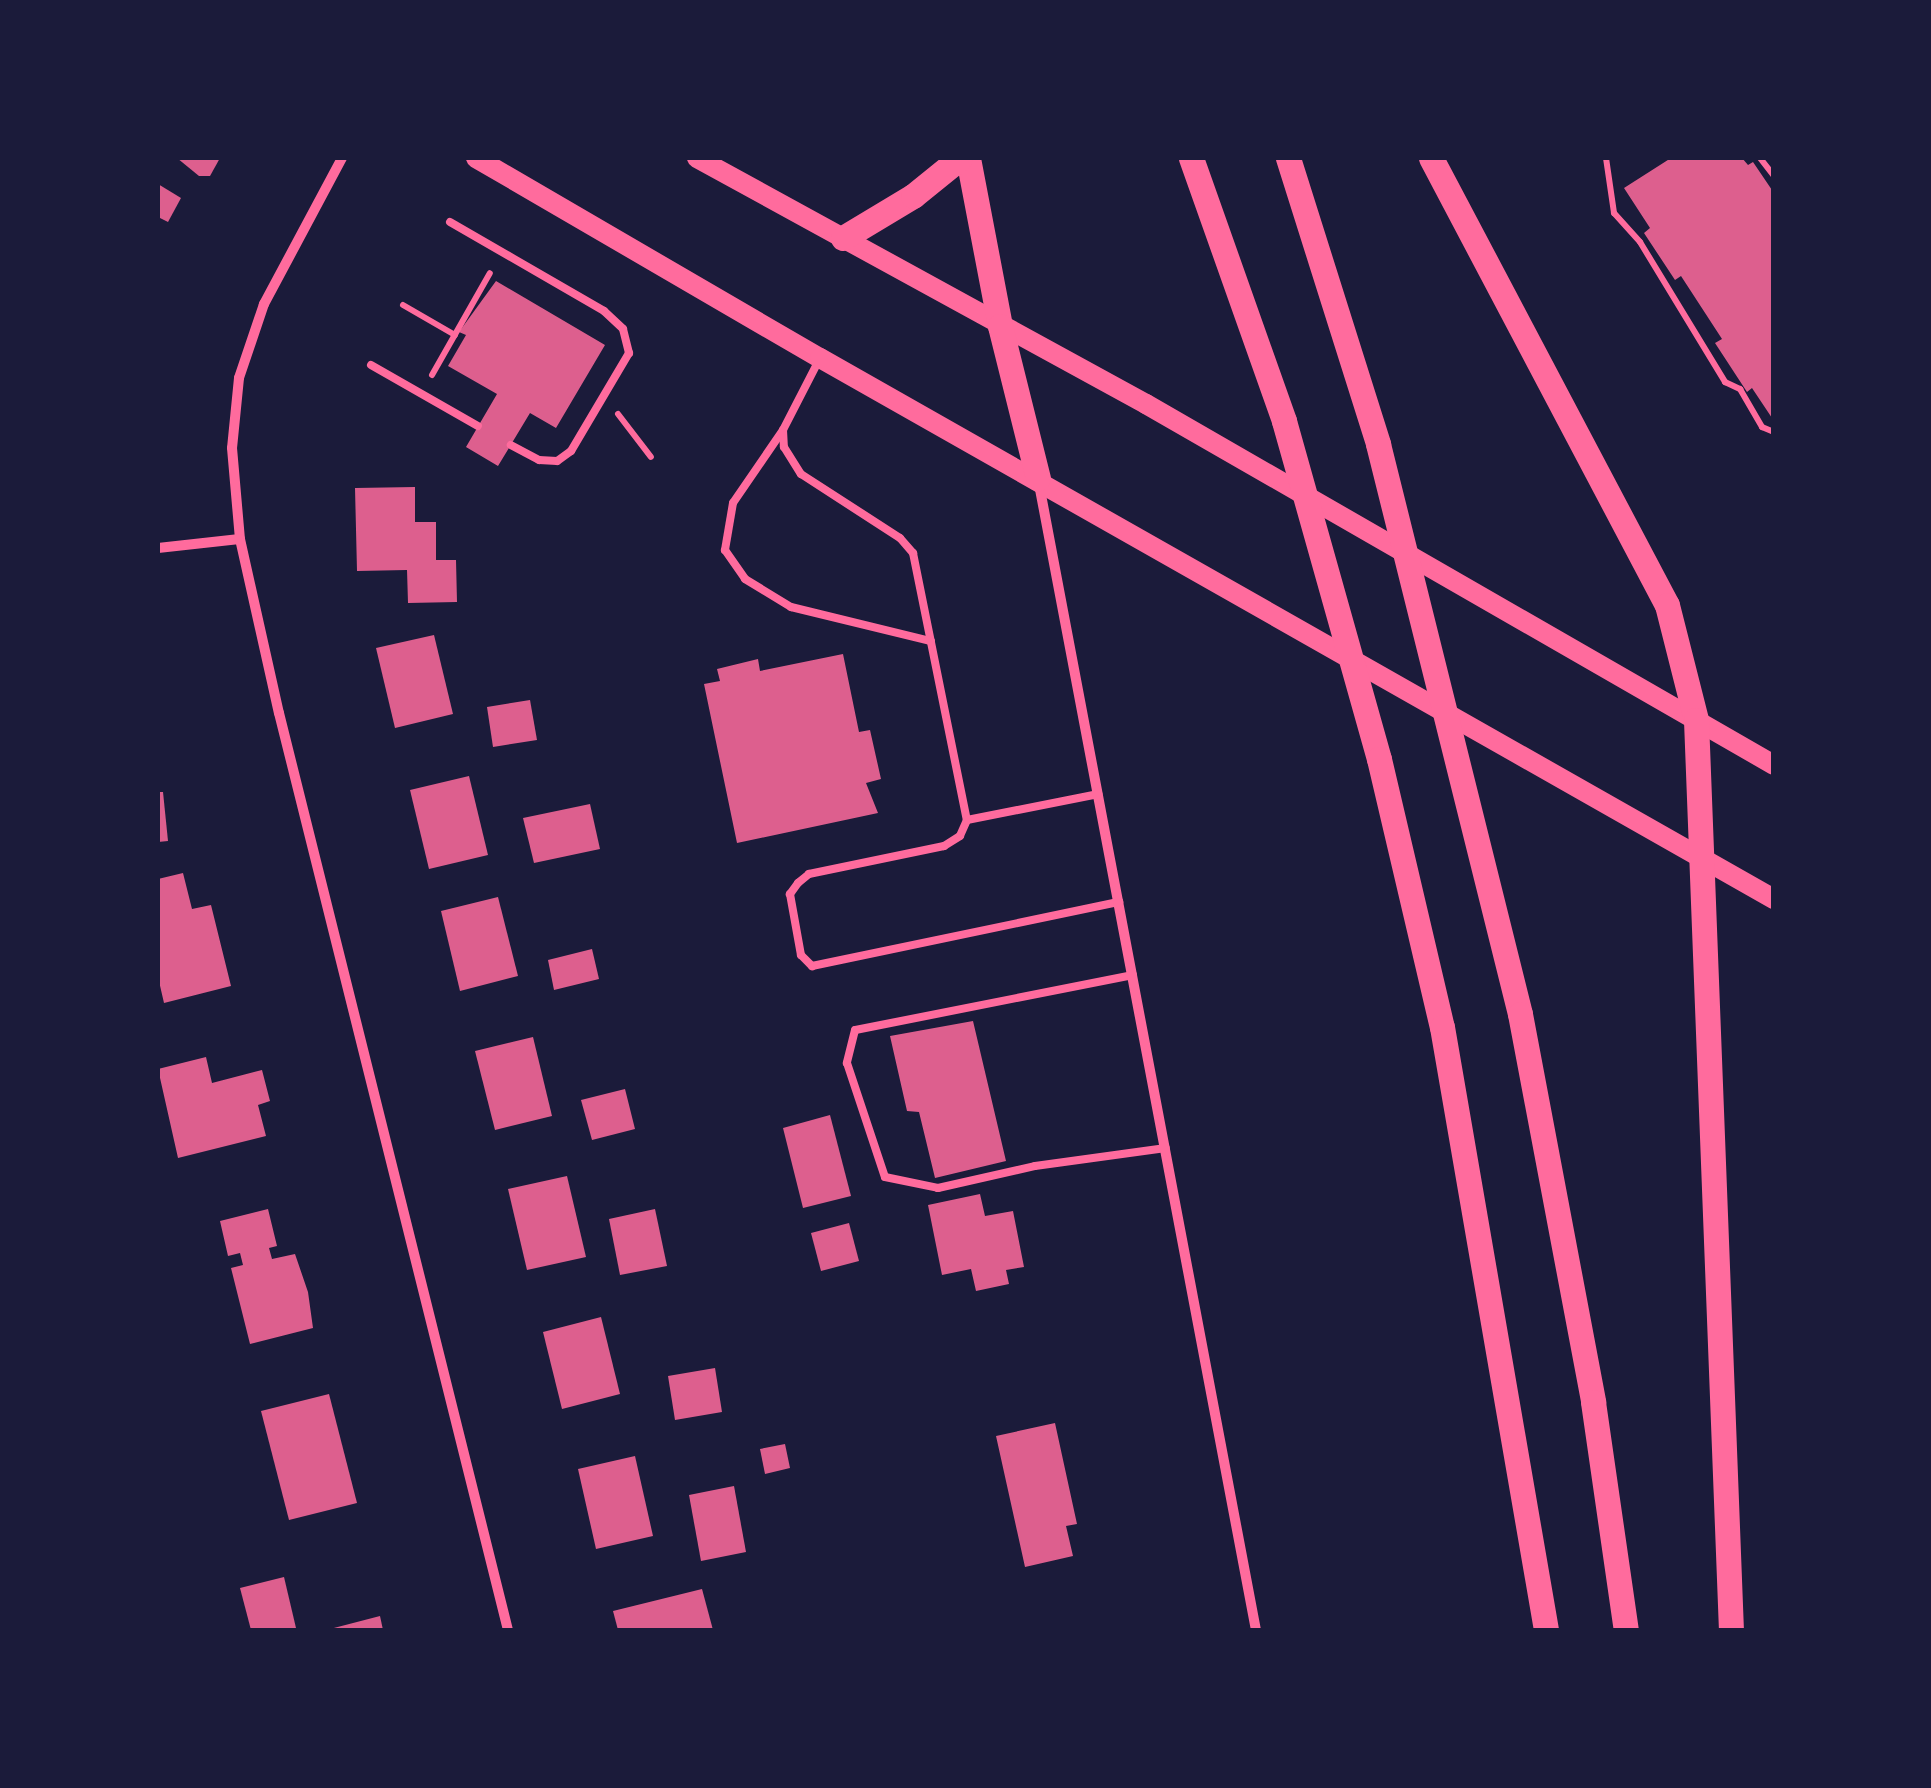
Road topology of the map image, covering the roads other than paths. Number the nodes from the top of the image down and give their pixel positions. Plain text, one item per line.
1 (342, 158) edge
2 (476, 158) edge
3 (697, 158) edge
4 (960, 158) edge
5 (968, 158) edge
6 (1190, 158) edge
7 (1288, 158) edge
8 (1432, 158) edge
9 (450, 222) dead end
10 (842, 238) junction
11 (1000, 326) junction
12 (820, 358) junction
13 (370, 365) dead end
14 (478, 426) dead end
15 (782, 430) junction
16 (511, 445) dead end
17 (1038, 478) junction
18 (240, 538) junction
19 (158, 548) edge
20 (931, 642) junction
21 (1696, 720) junction
22 (1774, 764) edge
23 (1098, 794) junction
24 (967, 820) junction
25 (1700, 856) junction
26 (1774, 899) edge
27 (1120, 902) junction
28 (1133, 975) junction
29 (1166, 1148) junction
30 (508, 1630) edge
31 (1256, 1630) edge
32 (1546, 1630) edge
33 (1626, 1630) edge
34 (1731, 1630) edge

1 - 18 street
2 - 12 main road
3 - 10 main road
4 - 10 main road
5 - 11 main road
6 - 32 main road
7 - 33 main road
8 - 21 main road
9 - 16 lane
10 - 11 main road
11 - 17 main road
11 - 21 main road
12 - 15 lane
12 - 17 main road
13 - 14 lane
15 - 20 lane
15 - 20 lane
17 - 23 street
17 - 25 main road
18 - 19 street
18 - 30 street
20 - 24 lane
21 - 22 main road
21 - 25 main road
23 - 24 lane
23 - 27 street
24 - 27 lane
25 - 26 main road
25 - 34 main road
27 - 28 street
28 - 29 street
28 - 29 lane
29 - 31 street

